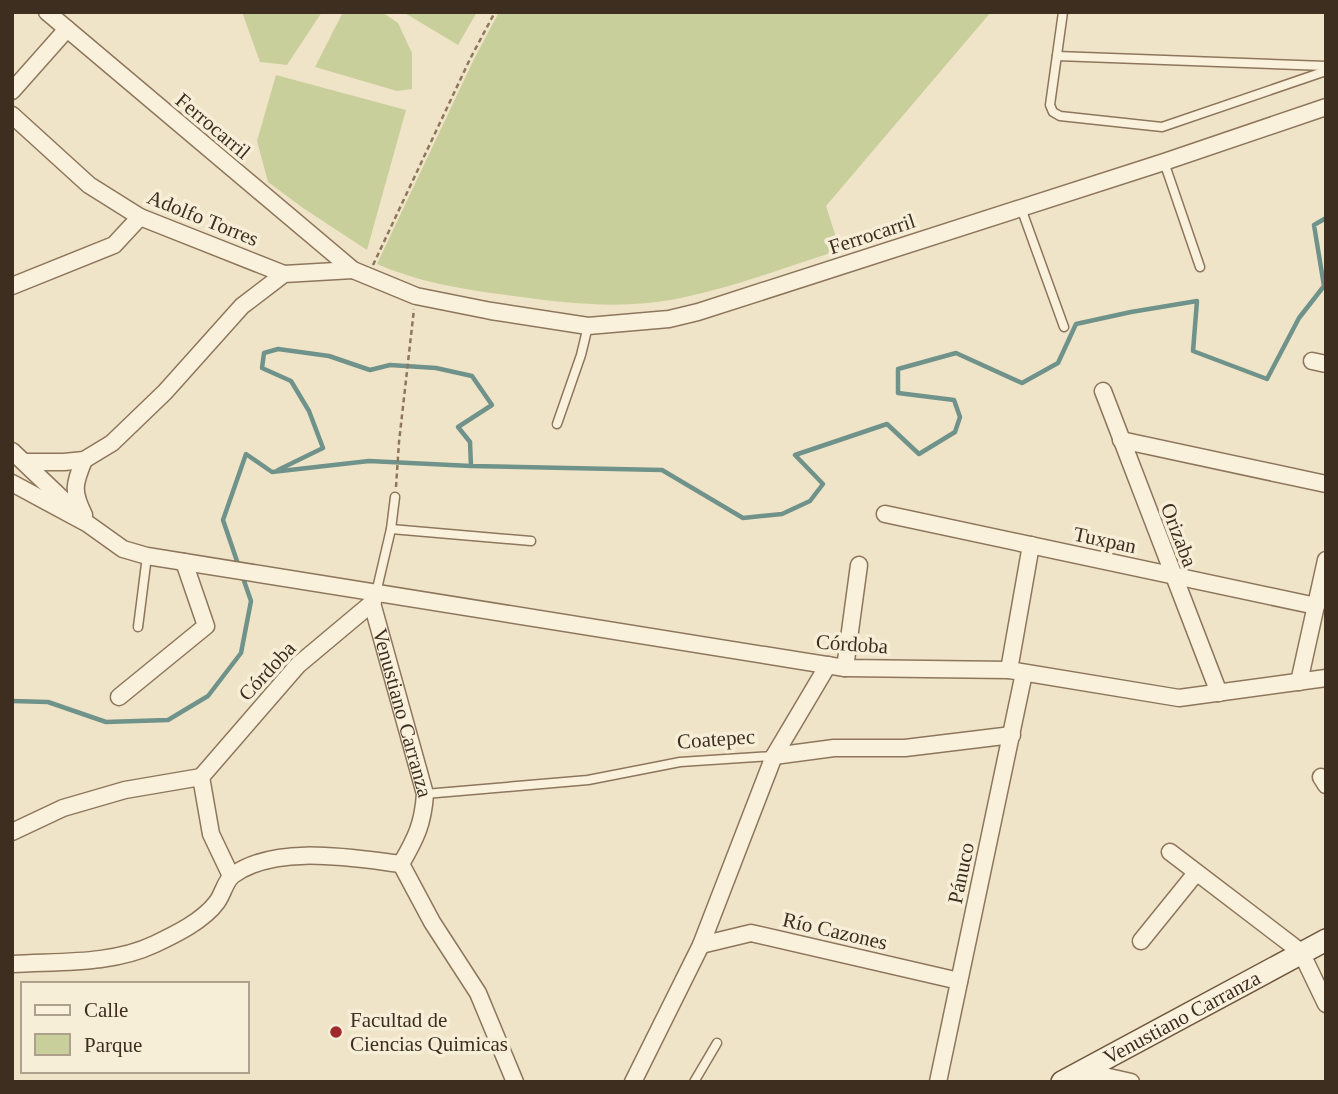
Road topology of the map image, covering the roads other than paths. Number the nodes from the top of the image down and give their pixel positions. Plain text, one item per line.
1 (47, 12) edge
2 (1063, 12) edge
3 (67, 29) junction
4 (1057, 56) junction
5 (1326, 69) edge
6 (12, 91) edge
7 (1326, 107) edge
8 (12, 115) edge
9 (1164, 162) junction
10 (1021, 208) junction
11 (140, 217) junction
12 (1200, 267) dead end
13 (360, 273) junction
14 (284, 274) junction
15 (12, 286) edge
16 (588, 326) junction
17 (1064, 327) dead end
18 (1103, 391) dead end
19 (558, 424) dead end
20 (1121, 440) junction
21 (12, 451) edge
22 (84, 460) junction
23 (25, 462) junction
24 (12, 483) edge
25 (1326, 484) edge
26 (395, 497) road end
27 (885, 514) dead end
28 (88, 523) junction
29 (391, 529) junction
30 (531, 541) dead end
31 (1031, 545) junction
32 (147, 556) junction
33 (1326, 561) edge
34 (184, 562) junction
35 (859, 565) dead end
36 (1172, 576) junction
37 (374, 598) junction
38 (1316, 606) junction
39 (138, 627) dead end
40 (828, 665) junction
41 (845, 668) junction
42 (1016, 671) junction
43 (1326, 678) edge
44 (1299, 682) junction
45 (1219, 693) junction
46 (119, 696) dead end
47 (1012, 736) junction
48 (774, 756) junction
49 (201, 777) junction
50 (425, 794) junction
51 (12, 832) edge
52 (1170, 852) dead end
53 (401, 864) junction
54 (1196, 873) junction
55 (231, 876) junction
56 (1326, 940) edge
57 (1141, 942) dead end
58 (701, 945) junction
59 (1301, 953) junction
60 (12, 964) edge
61 (959, 982) junction
62 (1326, 1004) edge
63 (717, 1043) dead end
64 (1082, 1071) junction
65 (515, 1082) edge
66 (633, 1082) edge
67 (694, 1082) edge
68 (938, 1082) edge
69 (1062, 1082) edge
70 (1131, 1082) edge

1 - 3 street, Ferrocarril
2 - 4 lane
3 - 6 street
3 - 13 street, Ferrocarril
4 - 5 lane
4 - 5 lane
7 - 9 street, Ferrocarril
8 - 11 street, Adolfo Torres
9 - 10 street, Ferrocarril
9 - 12 lane
10 - 16 street, Ferrocarril
10 - 17 lane
11 - 14 street, Adolfo Torres
11 - 15 street
13 - 14 street, Ferrocarril
13 - 16 street, Ferrocarril
14 - 22 street
16 - 19 lane
18 - 20 street, Orizaba
20 - 25 street
20 - 36 street, Orizaba
21 - 23 street
22 - 23 street
22 - 28 street
23 - 28 street
24 - 28 street
26 - 29 lane
27 - 31 street, Tuxpan
28 - 32 street
29 - 30 lane
29 - 37 lane
31 - 36 street, Tuxpan
31 - 42 street, Pánuco
32 - 34 street
32 - 39 lane
33 - 38 street
34 - 37 street, Córdoba
34 - 46 street
35 - 41 street
36 - 38 street, Tuxpan
36 - 45 street, Orizaba
37 - 40 street, Córdoba
37 - 49 street, Córdoba
37 - 50 street, Venustiano Carranza
38 - 44 street
40 - 41 street, Córdoba
40 - 48 street
41 - 42 street, Córdoba
42 - 45 street, Córdoba
42 - 47 street, Pánuco
43 - 44 street, Córdoba
44 - 45 street, Córdoba
47 - 48 street, Coatepec
47 - 61 street, Pánuco
48 - 50 lane, Coatepec
48 - 58 street
49 - 51 street
49 - 55 street
50 - 53 street, Venustiano Carranza
52 - 54 street
53 - 55 street
53 - 65 street
54 - 57 street
54 - 59 street
55 - 60 street
56 - 59 main road, Venustiano Carranza
58 - 61 street, Río Cazones
58 - 66 street
59 - 62 street
59 - 64 main road, Venustiano Carranza
61 - 68 street, Pánuco
63 - 67 lane
64 - 69 main road, Venustiano Carranza
64 - 70 street

